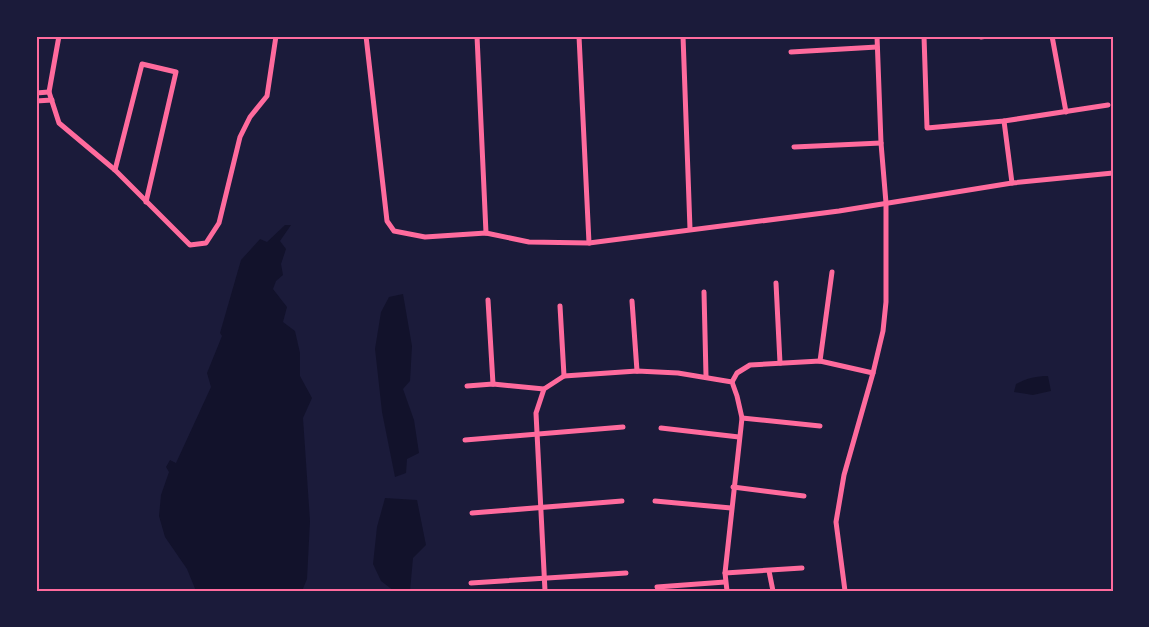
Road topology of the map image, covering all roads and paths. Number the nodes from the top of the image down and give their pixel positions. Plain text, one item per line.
1 (59, 36) edge
2 (276, 36) edge
3 (366, 36) edge
4 (477, 36) edge
5 (579, 36) edge
6 (683, 36) edge
7 (877, 36) edge
8 (924, 36) edge
9 (987, 36) edge
10 (1052, 36) edge
11 (981, 37) edge
12 (877, 47) junction
13 (792, 52) dead end
14 (50, 92) junction
15 (36, 93) edge
16 (52, 100) junction
17 (36, 101) edge
18 (1108, 105) dead end
19 (1066, 112) junction
20 (1004, 121) junction
21 (881, 143) junction
22 (794, 147) dead end
23 (115, 170) junction
24 (1113, 173) edge
25 (1012, 183) junction
26 (146, 202) junction
27 (886, 203) junction
28 (690, 229) junction
29 (486, 233) junction
30 (589, 243) junction
31 (832, 272) dead end
32 (776, 283) dead end
33 (704, 292) dead end
34 (488, 300) dead end
35 (632, 301) dead end
36 (560, 306) dead end
37 (820, 361) junction
38 (780, 363) junction
39 (637, 371) junction
40 (873, 373) junction
41 (564, 376) junction
42 (706, 376) junction
43 (732, 382) junction
44 (493, 384) junction
45 (467, 386) dead end
46 (544, 389) junction
47 (742, 418) junction
48 (820, 426) dead end
49 (622, 428) dead end
50 (661, 428) dead end
51 (538, 435) junction
52 (739, 437) junction
53 (465, 440) dead end
54 (733, 487) junction
55 (804, 496) dead end
56 (622, 501) dead end
57 (655, 501) dead end
58 (542, 507) junction
59 (731, 508) junction
60 (472, 513) dead end
61 (802, 568) dead end
62 (769, 571) junction
63 (626, 573) dead end
64 (725, 573) junction
65 (545, 579) junction
66 (725, 582) junction
67 (471, 583) dead end
68 (657, 587) dead end
69 (684, 588) edge
70 (545, 591) edge
71 (727, 591) edge
72 (773, 591) edge
73 (845, 591) edge

1 - 14 street
2 - 26 street
3 - 29 street
4 - 29 street
5 - 30 street
6 - 28 street
7 - 12 street
8 - 20 street
9 - 11 street
10 - 19 street
12 - 13 street
12 - 21 street
14 - 15 street
14 - 16 street
16 - 17 street
16 - 23 street
18 - 19 street
19 - 20 street
20 - 25 street
21 - 22 street
21 - 27 street
23 - 26 street
23 - 26 street
24 - 25 street
25 - 27 street
27 - 28 street
27 - 40 street
28 - 30 street
29 - 30 street
31 - 37 street
32 - 38 street
33 - 42 street
34 - 44 street
35 - 39 street
36 - 41 street
37 - 38 street
37 - 40 street
38 - 43 street
39 - 41 street
39 - 42 street
40 - 73 street
41 - 46 street
42 - 43 street
43 - 47 street
44 - 45 street
44 - 46 street
46 - 51 street
47 - 48 street
47 - 52 street
49 - 51 street
50 - 52 street
51 - 53 street
51 - 58 street
52 - 54 street
54 - 55 street
54 - 59 street
56 - 58 street
57 - 59 street
58 - 60 street
58 - 65 street
59 - 64 street
61 - 62 street
62 - 64 street
62 - 72 street
63 - 65 street
64 - 66 street
65 - 67 street
65 - 70 street
66 - 69 street
66 - 71 street
68 - 69 street

